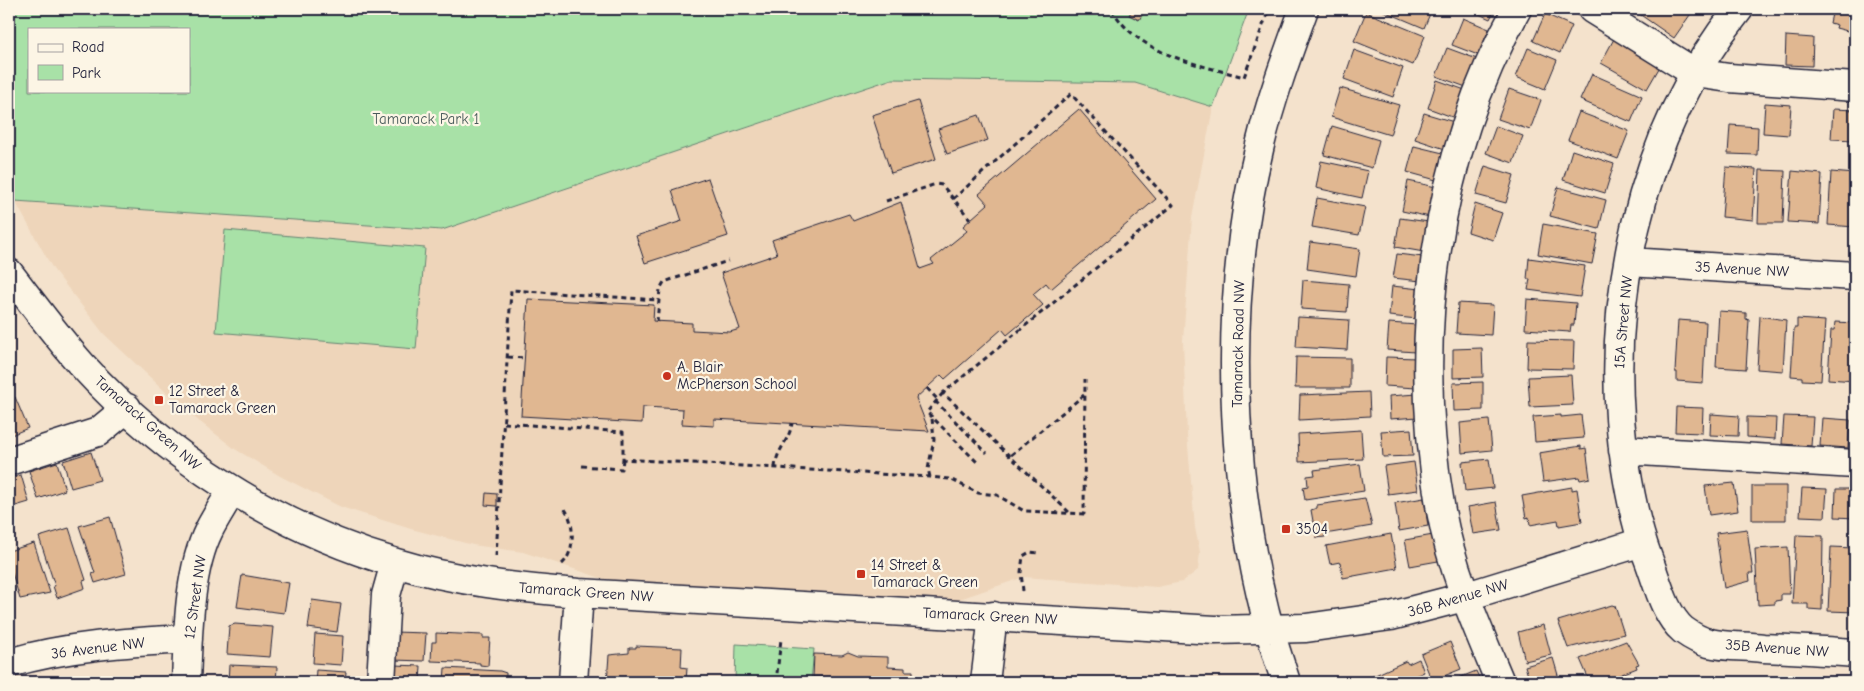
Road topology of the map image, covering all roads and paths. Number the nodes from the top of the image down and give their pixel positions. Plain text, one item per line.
1 (1112, 9) edge
2 (1269, 9) edge
3 (1304, 9) edge
4 (1517, 9) edge
5 (1592, 9) edge
6 (1739, 9) edge
7 (1695, 73) junction
8 (1855, 87) edge
9 (1120, 147) junction
10 (1116, 152) dead end
11 (953, 199) junction
12 (886, 201) dead end
13 (970, 219) dead end
14 (728, 261) dead end
15 (1629, 262) junction
16 (9, 273) edge
17 (1855, 276) edge
18 (658, 300) junction
19 (657, 322) dead end
20 (508, 357) junction
21 (525, 358) dead end
22 (1084, 379) dead end
23 (927, 388) dead end
24 (943, 393) junction
25 (1084, 395) junction
26 (936, 400) junction
27 (127, 408) junction
28 (932, 418) junction
29 (792, 423) dead end
30 (504, 424) junction
31 (1623, 450) junction
32 (987, 453) dead end
33 (1011, 455) junction
34 (622, 459) junction
35 (9, 461) edge
36 (978, 463) dead end
37 (1855, 464) edge
38 (582, 466) dead end
39 (775, 468) junction
40 (930, 477) junction
41 (232, 490) junction
42 (563, 507) dead end
43 (572, 509) dead end
44 (568, 512) junction
45 (1030, 512) junction
46 (1070, 513) junction
47 (1030, 517) dead end
48 (1642, 542) junction
49 (1038, 553) dead end
50 (496, 556) dead end
51 (395, 563) junction
52 (560, 567) dead end
53 (970, 581) dead end
54 (975, 583) dead end
55 (1023, 592) dead end
56 (578, 593) junction
57 (1464, 597) junction
58 (992, 616) junction
59 (1270, 630) junction
60 (188, 639) junction
61 (781, 639) dead end
62 (1700, 639) joint
63 (1855, 653) edge
64 (9, 663) edge
65 (186, 682) edge
66 (381, 682) edge
67 (573, 682) edge
68 (776, 682) edge
69 (985, 682) edge
70 (1286, 682) edge
71 (1500, 682) edge

1 - 2 path
3 - 59 street, Tamarack Road NW
4 - 57 street
5 - 7 street
6 - 7 street, 15A Street NW
7 - 8 street
7 - 15 street, 15A Street NW
9 - 10 path
9 - 11 path
9 - 24 path
11 - 12 path
11 - 13 path
14 - 18 path
15 - 17 street, 35 Avenue NW
15 - 31 street, 15A Street NW
16 - 27 street, Tamarack Green NW
18 - 19 path
18 - 20 path
20 - 21 path
20 - 30 path
22 - 25 path
23 - 26 path
24 - 26 path
24 - 33 path
25 - 33 path
25 - 46 path
26 - 28 path
26 - 32 path
27 - 35 street
27 - 41 street, Tamarack Green NW
28 - 36 path
28 - 40 path
29 - 39 path
30 - 34 path
30 - 50 path
31 - 37 street
31 - 48 street, 15A Street NW
33 - 46 path
34 - 38 path
34 - 39 path
39 - 40 path
40 - 45 path
41 - 51 street, Tamarack Green NW
41 - 60 street, 12 Street NW
42 - 44 path
43 - 44 path
44 - 52 path
45 - 46 path
45 - 47 path
48 - 57 street, 36B Avenue NW
48 - 62 street, 15A Street NW
49 - 55 path
51 - 56 street, Tamarack Green NW
51 - 66 street
53 - 54 path
56 - 58 street, Tamarack Green NW
56 - 67 street
57 - 59 street, 36B Avenue NW
57 - 71 street
58 - 59 street, Tamarack Green NW
58 - 69 street
59 - 70 street, Tamarack Road NW
60 - 64 street, 36 Avenue NW
60 - 65 street, 12 Street NW
61 - 68 path
62 - 63 street, 35B Avenue NW

